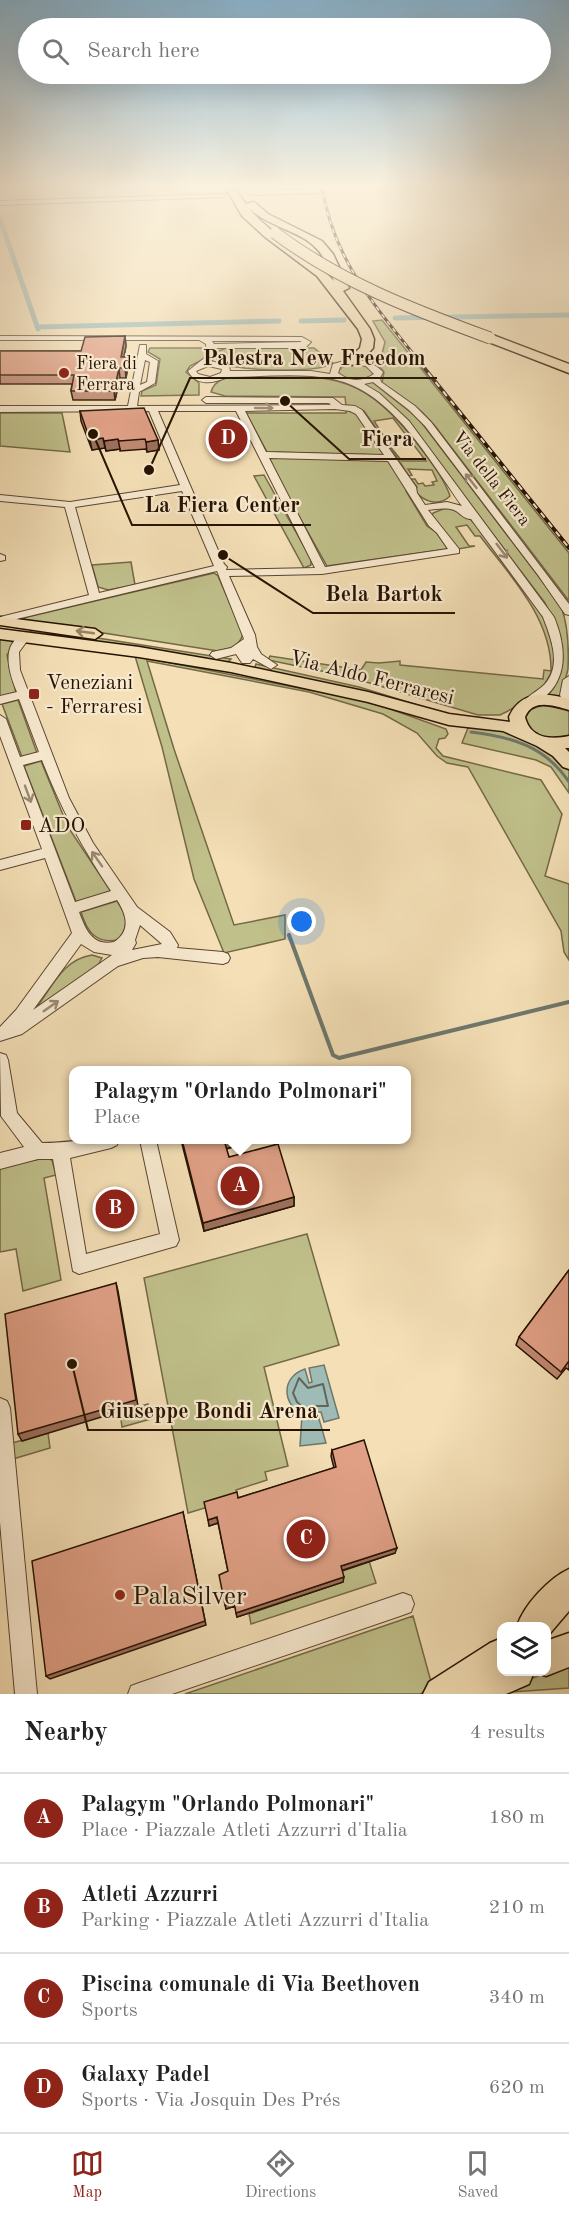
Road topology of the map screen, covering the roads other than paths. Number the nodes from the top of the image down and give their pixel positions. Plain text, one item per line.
1 (308, 264) edge
2 (321, 264) edge
3 (331, 264) edge
4 (0, 338) edge
5 (204, 339) junction
6 (212, 346) junction
7 (211, 357) junction
8 (352, 361) junction
9 (369, 364) junction
10 (199, 365) junction
11 (336, 366) junction
12 (569, 369) edge
13 (223, 372) junction
14 (336, 377) junction
15 (376, 378) junction
16 (201, 379) junction
17 (354, 382) junction
18 (208, 387) junction
19 (135, 391) junction
20 (206, 404) junction
21 (336, 407) junction
22 (132, 408) junction
23 (152, 408) junction
24 (239, 408) junction
25 (0, 409) edge
26 (262, 455) junction
27 (391, 458) junction
28 (442, 471) junction
29 (187, 488) junction
30 (414, 497) junction
31 (0, 498) edge
32 (69, 505) junction
33 (439, 505) junction
34 (424, 512) junction
35 (488, 533) junction
36 (223, 570) junction
37 (322, 571) junction
38 (95, 597) junction
39 (569, 612) edge
40 (0, 620) edge
41 (22, 632) junction
42 (0, 634) edge
43 (44, 640) junction
44 (13, 652) junction
45 (246, 656) junction
46 (569, 680) edge
47 (24, 694) junction
48 (0, 700) edge
49 (569, 705) edge
50 (523, 707) junction
51 (0, 719) edge
52 (3, 733) edge
53 (530, 737) junction
54 (569, 742) edge
55 (46, 755) junction
56 (16, 762) junction
57 (569, 763) edge
58 (49, 852) junction
59 (0, 865) edge
60 (122, 893) junction
61 (71, 909) junction
62 (132, 911) junction
63 (132, 929) junction
64 (80, 934) junction
65 (160, 952) junction
66 (224, 958) dead end
67 (115, 961) junction
68 (0, 1033) edge
69 (0, 1060) edge
70 (92, 1144) edge
71 (149, 1144) edge
72 (38, 1151) junction
73 (60, 1151) junction
74 (0, 1161) edge
75 (0, 1408) edge
76 (569, 1586) edge
77 (404, 1604) dead end
78 (538, 1622) edge
79 (569, 1650) edge
80 (551, 1657) edge
81 (497, 1658) edge
82 (505, 1676) edge
83 (26, 1694) edge
84 (139, 1694) edge
85 (441, 1694) edge
86 (462, 1694) edge

1 - 8 highway
2 - 12 highway, bridge
3 - 9 highway
4 - 5 street
5 - 6 street
5 - 6 street
6 - 7 street
7 - 10 street
7 - 13 street
8 - 9 street, Via della Fiera
8 - 11 street, Via della Fiera
9 - 15 street, Via della Fiera
10 - 13 street, Via della Fiera
10 - 16 street
11 - 13 street, Via della Fiera
11 - 14 street
13 - 14 street, Via della Fiera
13 - 16 street, Via della Fiera
13 - 18 street
14 - 17 street, Via della Fiera
15 - 17 street, Via della Fiera
39 -> 15 street, Via della Fiera
16 - 18 street
17 - 28 street, Via della Fiera
18 - 20 street
19 - 19 street
19 - 22 street
20 - 21 street
20 - 23 street
20 - 24 street
24 -> 21 street
21 - 27 street
22 - 23 street
22 - 25 street
23 - 29 street
24 - 26 street
26 - 27 street
26 - 37 street
27 - 30 street
28 - 33 street, Via della Fiera
28 - 35 street, Via della Fiera
29 - 32 street
29 - 36 street
30 - 33 street, Via della Fiera
30 - 34 street
31 - 32 street
32 - 38 street
33 - 34 street
33 - 35 street, Via della Fiera
34 - 37 street
35 -> 50 street, Via della Fiera
36 - 37 street
36 - 38 street
36 - 45 street
38 - 40 street
40 - 41 main road
41 - 42 main road
41 - 43 main road, Via Aldo Ferraresi
41 - 44 street
45 -> 41 main road, Via Aldo Ferraresi
43 - 44 street
43 - 45 main road, Via Aldo Ferraresi
44 - 47 street
45 - 50 main road, Via Aldo Ferraresi
45 - 53 main road, Via Aldo Ferraresi
46 - 49 street
47 - 48 street
47 - 55 street
49 - 50 main road, Via Aldo Ferraresi
50 - 53 main road
51 - 52 street
52 - 56 street
53 - 54 main road, Via Aldo Ferraresi
53 - 57 main road, Via Aldo Ferraresi
55 - 56 street
60 -> 55 street
56 -> 58 street
58 - 59 street
58 - 61 street
60 - 61 street
60 - 62 street
61 - 64 street
62 - 63 street
62 - 65 street
63 - 64 street
63 - 67 street
64 - 68 street
65 - 66 street
65 - 67 street
68 -> 67 street
69 - 72 street
70 - 73 street
71 - 73 street
72 - 73 street
72 - 74 street
75 - 83 street
76 - 78 highway
77 - 84 street
79 - 80 highway
81 - 85 highway
82 - 86 highway

